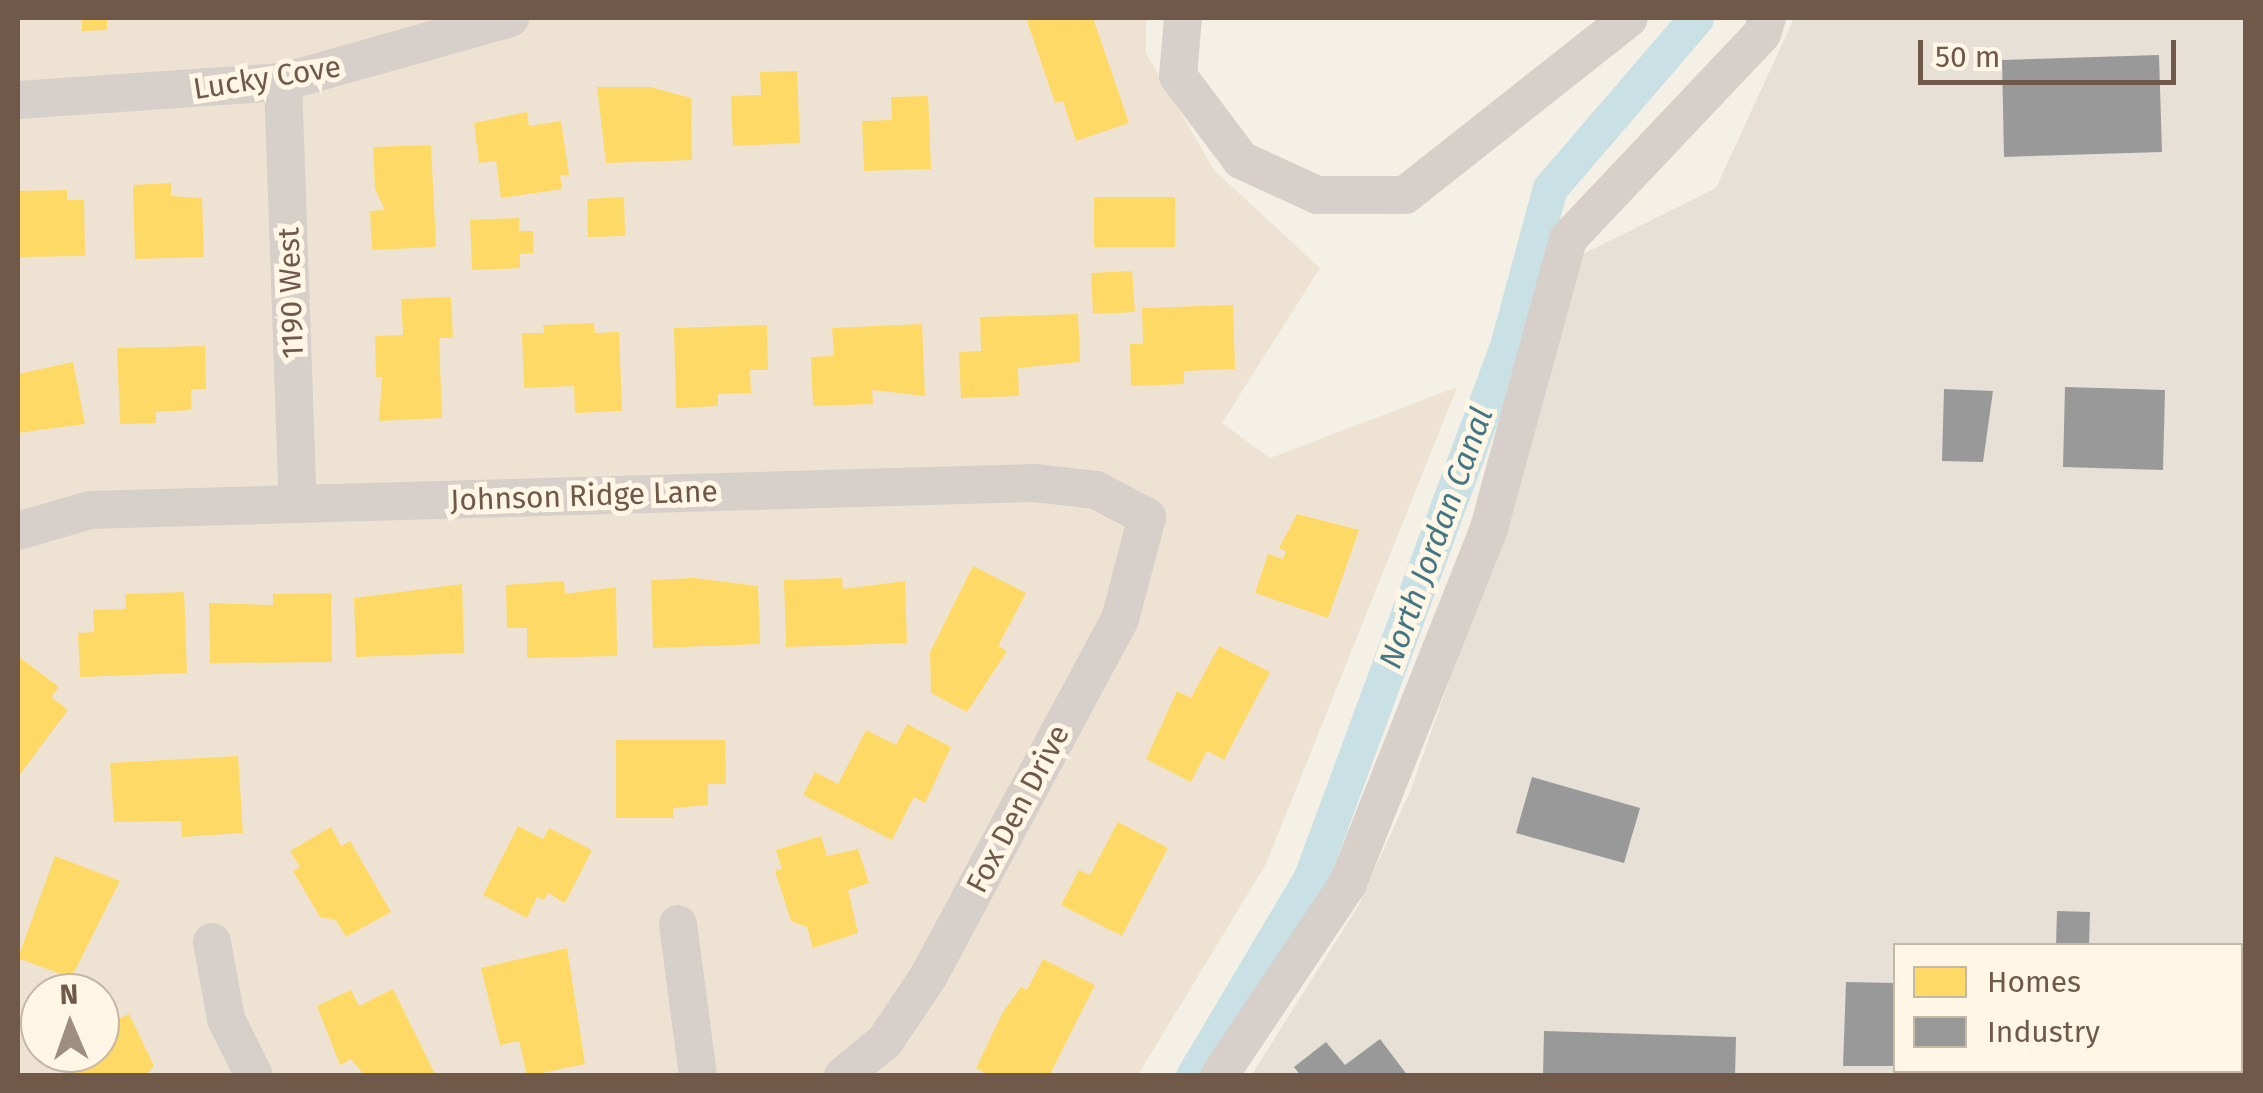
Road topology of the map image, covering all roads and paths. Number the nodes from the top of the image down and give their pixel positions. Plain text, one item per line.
1 (510, 18) edge
2 (1182, 18) edge
3 (1629, 18) edge
4 (1767, 18) edge
5 (283, 82) junction
6 (18, 100) edge
7 (298, 504) junction
8 (1147, 516) joint
9 (18, 531) edge
10 (678, 924) dead end
11 (212, 942) dead end
12 (254, 1076) edge
13 (698, 1076) edge
14 (844, 1076) edge
15 (1219, 1076) edge

1 - 5 street, Lucky Cove
2 - 3 street
4 - 15 street
5 - 6 street, Lucky Cove
5 - 7 street, 1190 West
7 - 8 street, Johnson Ridge Lane
7 - 9 street, Johnson Ridge Lane
8 - 14 street, Fox Den Drive
10 - 13 street
11 - 12 street

